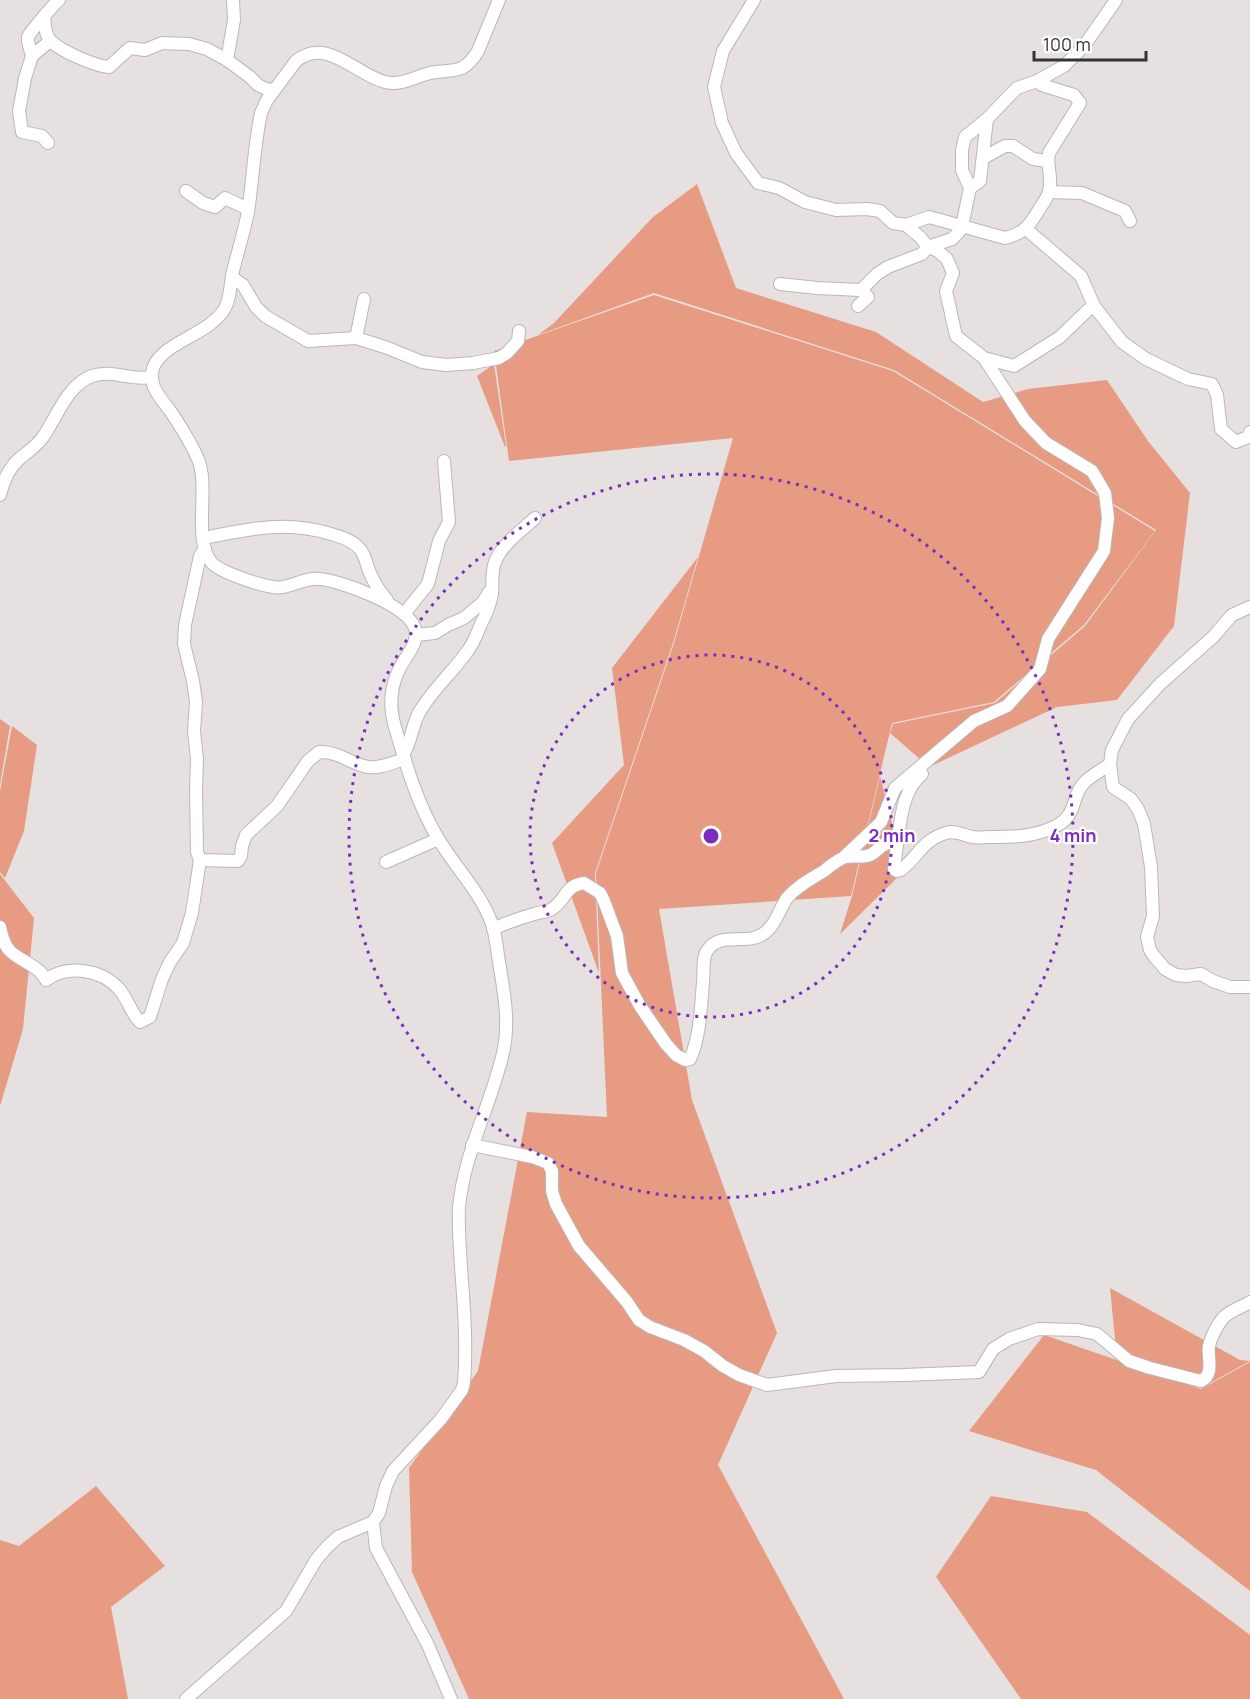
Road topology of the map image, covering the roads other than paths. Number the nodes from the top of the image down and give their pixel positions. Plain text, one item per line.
1 (59, 0) edge
2 (233, 0) edge
3 (499, 0) edge
4 (754, 0) edge
5 (1116, 0) edge
6 (44, 17) junction
7 (50, 41) junction
8 (33, 56) junction
9 (227, 60) junction
10 (1037, 81) junction
11 (258, 85) junction
12 (274, 90) junction
13 (265, 104) junction
14 (987, 119) junction
15 (48, 143) dead end
16 (983, 158) junction
17 (1047, 161) junction
18 (970, 188) junction
19 (186, 191) dead end
20 (1049, 192) junction
21 (248, 209) junction
22 (1130, 222) dead end
23 (906, 225) junction
24 (962, 226) junction
25 (1026, 229) junction
26 (928, 247) junction
27 (232, 277) junction
28 (780, 284) dead end
29 (861, 290) junction
30 (364, 299) dead end
31 (858, 306) dead end
32 (1094, 306) junction
33 (519, 331) dead end
34 (356, 338) junction
35 (984, 358) junction
36 (151, 377) junction
37 (1250, 432) edge
38 (444, 461) dead end
39 (0, 495) edge
40 (535, 518) dead end
41 (204, 543) junction
42 (492, 583) junction
43 (390, 606) junction
44 (1250, 607) edge
45 (404, 614) junction
46 (416, 635) junction
47 (933, 755) junction
48 (404, 756) junction
49 (1110, 764) junction
50 (438, 839) junction
51 (897, 844) junction
52 (844, 857) junction
53 (200, 860) junction
54 (386, 862) dead end
55 (0, 927) edge
56 (493, 929) junction
57 (1250, 987) edge
58 (472, 1145) junction
59 (1250, 1302) edge
60 (373, 1522) junction
61 (186, 1699) edge
62 (451, 1699) edge

1 - 6 street
2 - 9 street
3 - 12 street
4 - 23 street
5 - 10 street
6 - 7 street
6 - 8 street
7 - 8 street
7 - 9 street
8 - 15 street
9 - 11 street
10 - 14 street
10 - 17 street
11 - 12 street
11 - 13 street
12 - 13 street
13 - 21 street
14 - 16 street
14 - 18 street
16 - 17 street
16 - 18 street
17 - 20 street
18 - 24 street
19 - 21 street
20 - 22 street
20 - 25 street
21 - 27 street
23 - 24 street
23 - 26 street
24 - 25 street
24 - 26 street
25 - 32 street
26 - 29 street
26 - 35 street
27 - 34 street
27 - 36 street
28 - 29 street
29 - 31 street
30 - 34 street
32 - 35 street
32 - 37 street
33 - 34 street
35 - 47 street
36 - 39 street
36 - 41 street
38 - 45 street
40 - 42 street
41 - 43 street
41 - 43 street
41 - 53 street
42 - 46 street
42 - 48 street
43 - 45 street
44 - 49 street
45 - 46 street
46 - 48 street
47 - 51 street
47 - 52 street
48 - 50 street
48 - 53 street
49 - 51 street
49 - 57 street
50 - 54 street
50 - 56 street
51 - 52 street
52 - 56 street
53 - 55 street
56 - 58 street
58 - 59 street
58 - 60 street
60 - 61 street
60 - 62 street

